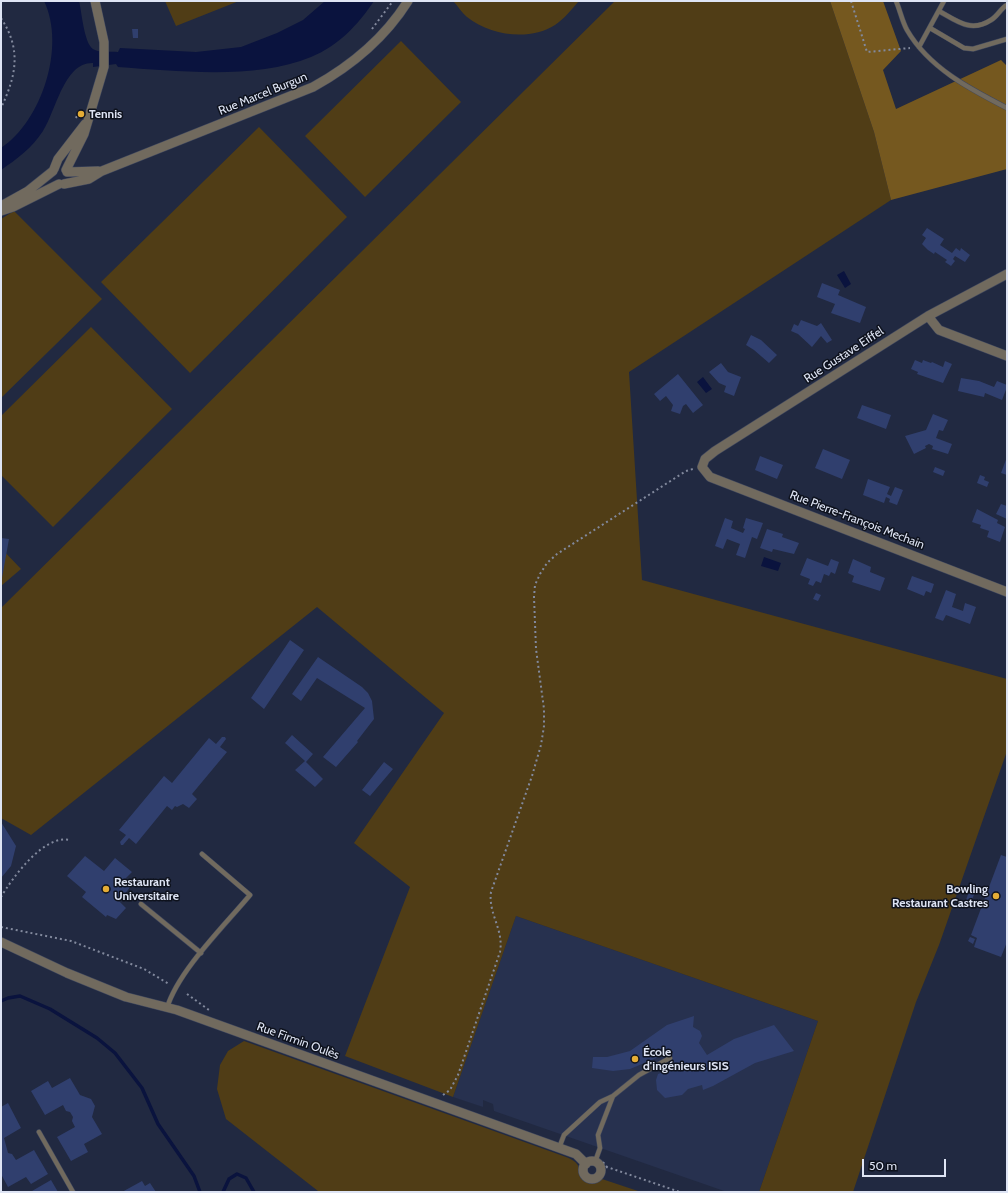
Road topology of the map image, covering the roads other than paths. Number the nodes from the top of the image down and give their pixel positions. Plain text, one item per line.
1 (96, 1) edge
2 (408, 1) edge
3 (896, 1) edge
4 (944, 1) edge
5 (1007, 5) edge
6 (939, 11) junction
7 (930, 28) junction
8 (1007, 39) edge
9 (919, 47) junction
10 (1007, 108) edge
11 (87, 122) junction
12 (54, 170) junction
13 (67, 171) junction
14 (102, 171) junction
15 (61, 184) junction
16 (1, 206) edge
17 (1, 211) edge
18 (1007, 274) edge
19 (928, 316) junction
20 (1007, 356) edge
21 (702, 467) joint
22 (1007, 592) edge
23 (202, 854) dead end
24 (141, 904) dead end
25 (1, 942) edge
26 (201, 953) junction
27 (167, 1008) junction
28 (670, 1058) dead end
29 (613, 1096) junction
30 (40, 1132) dead end
31 (559, 1148) junction
32 (594, 1165) joint
33 (73, 1192) edge

1 - 11 street
2 - 14 street, Rue Marcel Burgun
3 - 9 lane
4 - 6 lane
5 - 6 lane
6 - 7 lane
7 - 8 lane
7 - 9 lane
9 - 10 lane
11 - 12 street
11 - 13 street
12 - 13 street
12 - 15 street
12 - 16 street
13 - 14 street, Rue Marcel Burgun
13 - 15 street
14 - 15 street, Rue Marcel Burgun
15 - 17 street, Rue Marcel Burgun
18 - 19 street, Rue Gustave Eiffel
19 - 20 street
19 - 21 street, Rue Gustave Eiffel
21 - 22 street, Rue Pierre-François Mechain
23 - 26 lane
24 - 26 lane
25 - 27 street, Rue Firmin Oulès
26 - 27 lane
27 - 31 street, Rue Firmin Oulès
28 - 29 lane
29 - 31 lane
29 - 32 lane
30 - 33 lane
31 - 32 street, Rue Firmin Oulès

